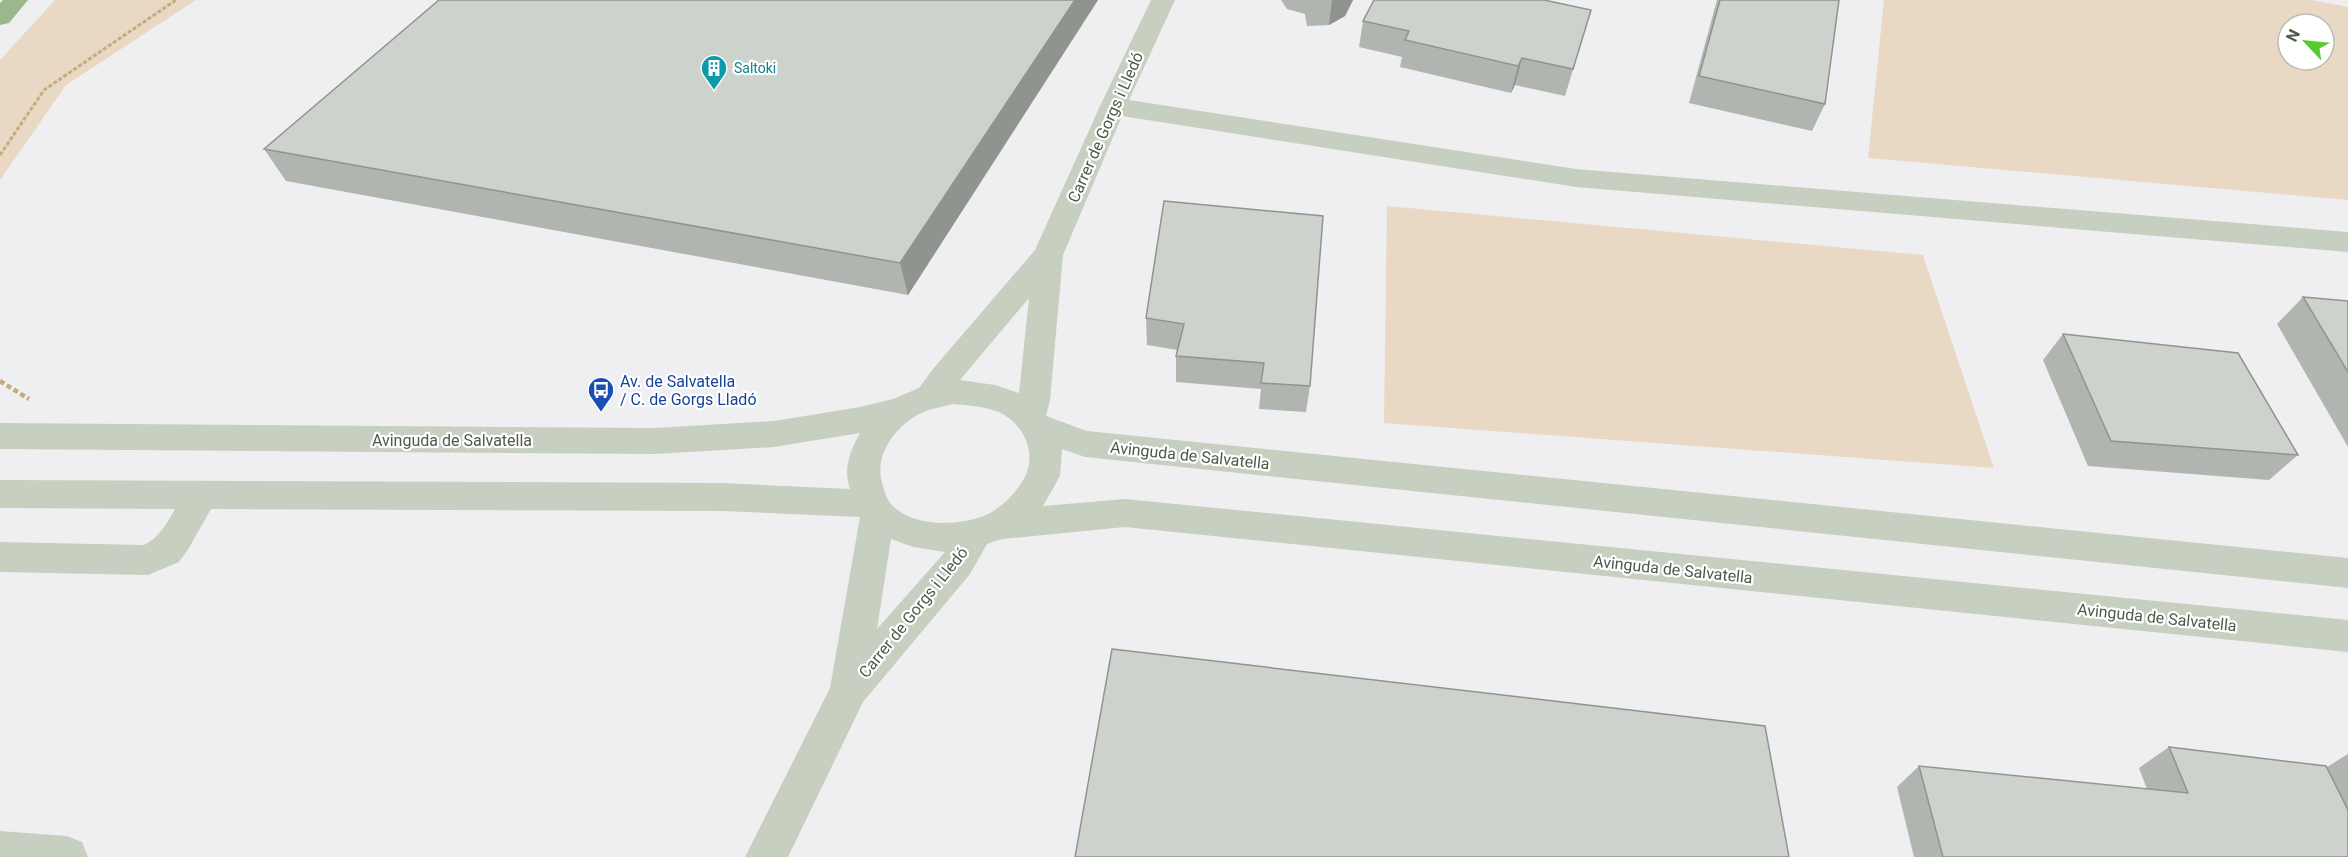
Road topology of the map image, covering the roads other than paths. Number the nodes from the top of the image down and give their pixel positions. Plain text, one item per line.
1 (16, 0) edge
2 (1163, 0) edge
3 (0, 18) edge
4 (1113, 106) junction
5 (2348, 242) edge
6 (1048, 255) junction
7 (916, 403) junction
8 (1034, 421) junction
9 (0, 436) edge
10 (201, 494) junction
11 (0, 495) edge
12 (875, 508) junction
13 (987, 529) junction
14 (0, 557) edge
15 (2348, 573) edge
16 (2348, 636) edge
17 (849, 690) junction
18 (0, 852) edge
19 (67, 857) edge
20 (766, 857) edge

1 - 3 highway
2 - 4 street, Carrer de Gorgs i Lledó
4 - 5 street
4 - 6 street, Carrer de Gorgs i Lledó
6 - 7 street, Carrer de Gorgs i Lledó
6 - 8 street, Carrer de Gorgs i Lledó
7 - 8 street
7 - 9 street, Avinguda de Salvatella
7 - 12 street
8 - 13 street
8 - 15 street, Avinguda de Salvatella
10 - 11 street
10 - 12 street
10 - 14 street
12 - 13 street
12 - 17 street, Carrer de Gorgs i Lledó
13 - 16 street, Avinguda de Salvatella
13 - 17 street, Carrer de Gorgs i Lledó
17 - 20 street, Carrer de Gorgs i Lledó
18 - 19 street

